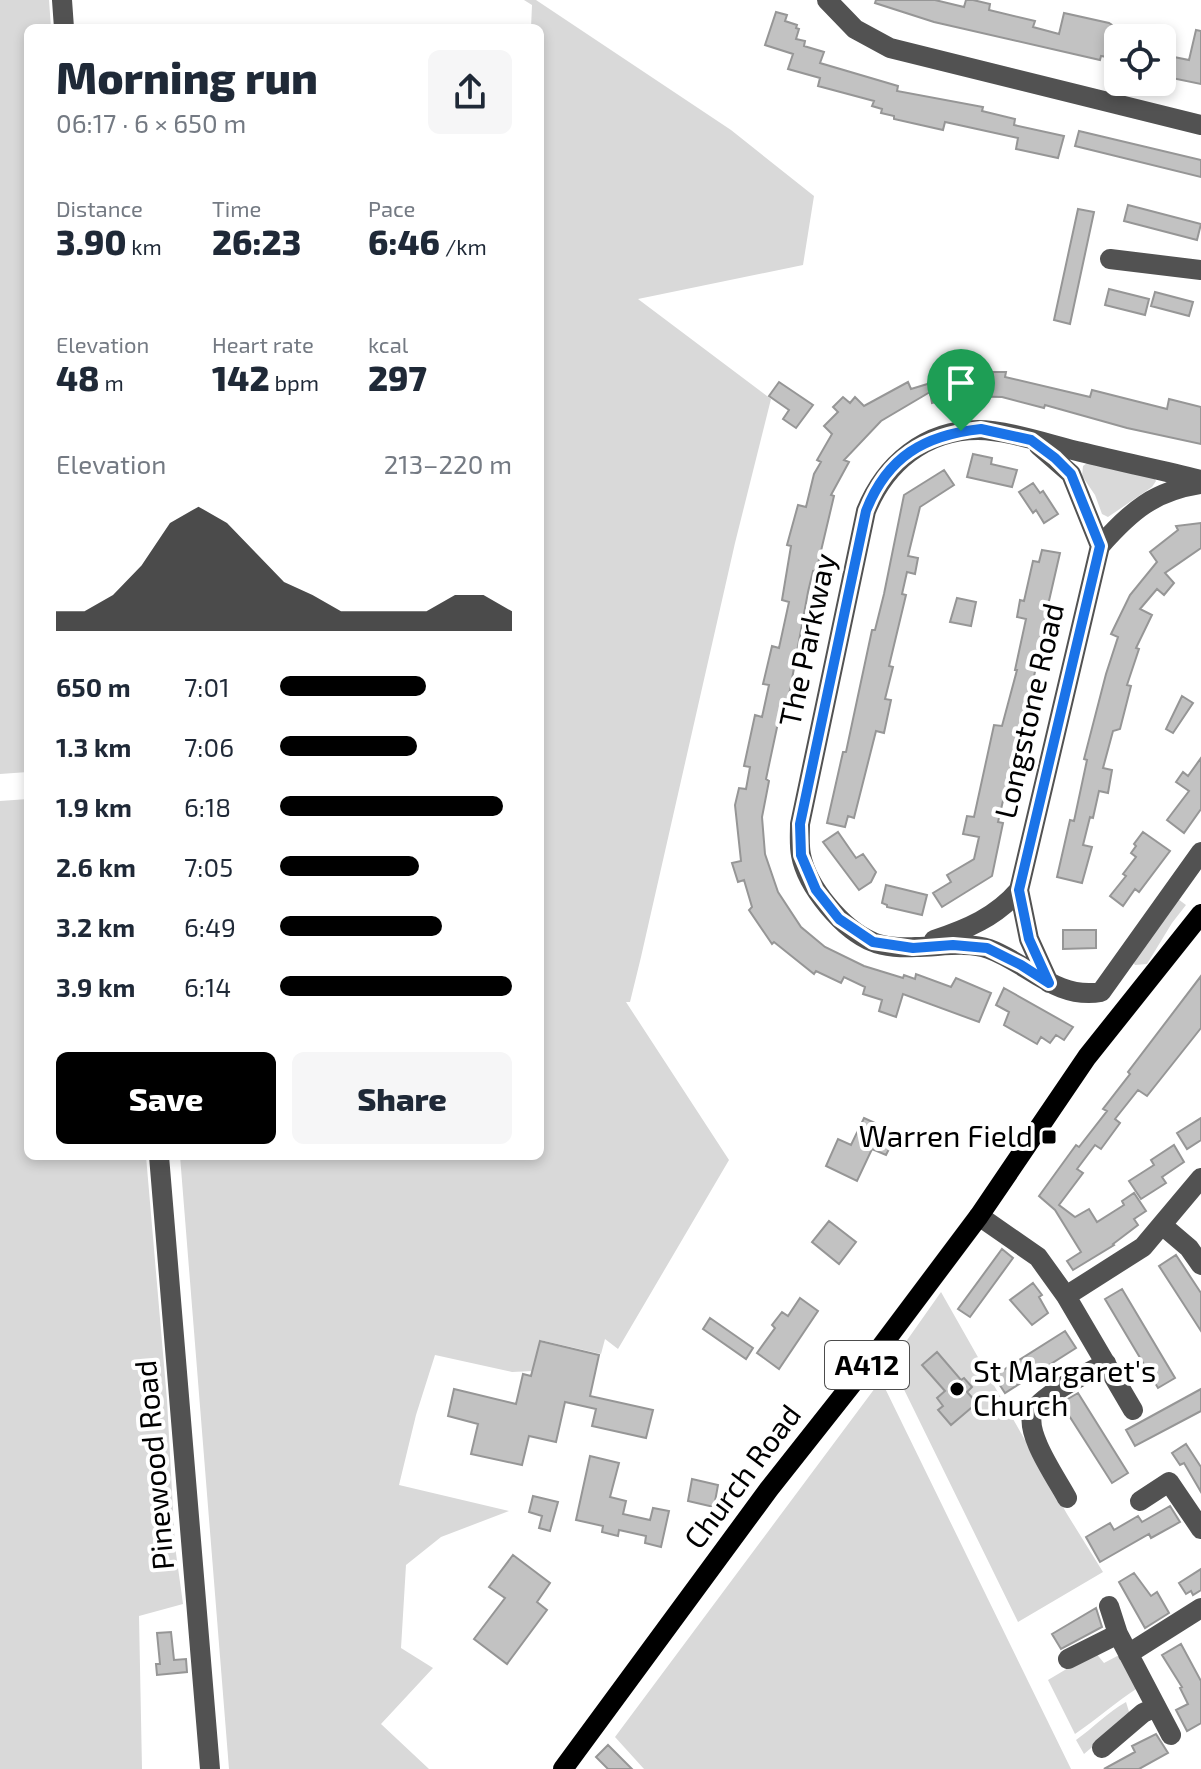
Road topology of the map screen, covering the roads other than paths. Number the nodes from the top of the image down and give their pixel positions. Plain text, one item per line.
1 (62, 0) edge
2 (827, 0) edge
3 (64, 24) edge
4 (1201, 125) edge
5 (1110, 259) dead end
6 (1201, 270) edge
7 (1031, 440) junction
8 (1201, 482) edge
9 (1100, 546) junction
10 (1201, 852) edge
11 (1019, 890) junction
12 (1201, 914) edge
13 (913, 948) junction
14 (1118, 966) junction
15 (1146, 980) junction
16 (1049, 983) junction
17 (159, 1160) edge
18 (1201, 1178) edge
19 (979, 1216) junction
20 (1162, 1225) junction
21 (1201, 1265) edge
22 (1066, 1296) junction
23 (1106, 1363) junction
24 (1133, 1410) dead end
25 (1068, 1490) dead end
26 (1140, 1501) dead end
27 (1201, 1529) edge
28 (1109, 1606) dead end
29 (1201, 1608) edge
30 (1118, 1634) junction
31 (1128, 1654) junction
32 (1068, 1659) dead end
33 (1156, 1707) junction
34 (1171, 1735) dead end
35 (1102, 1748) dead end
36 (210, 1769) edge
37 (563, 1769) edge

1 - 3 street
2 - 4 street
5 - 6 street
7 - 8 street, The Parkway
7 - 9 street
7 - 13 street, The Parkway
8 - 9 street
9 - 11 street, Longstone Road
10 - 14 street
11 - 13 street
11 - 16 street
12 - 15 main road, Church Road / A412
13 - 16 street, The Parkway
14 - 15 street
14 - 16 street
15 - 19 main road, Church Road / A412
17 - 36 street, Pinewood Road
18 - 20 street
19 - 22 street
19 - 37 main road, Church Road / A412
20 - 21 street
20 - 22 street
22 - 23 street
23 - 24 street
23 - 25 street
26 - 27 street
28 - 30 street
29 - 31 street
30 - 31 street
30 - 32 street
31 - 33 street
33 - 34 street
33 - 35 street

